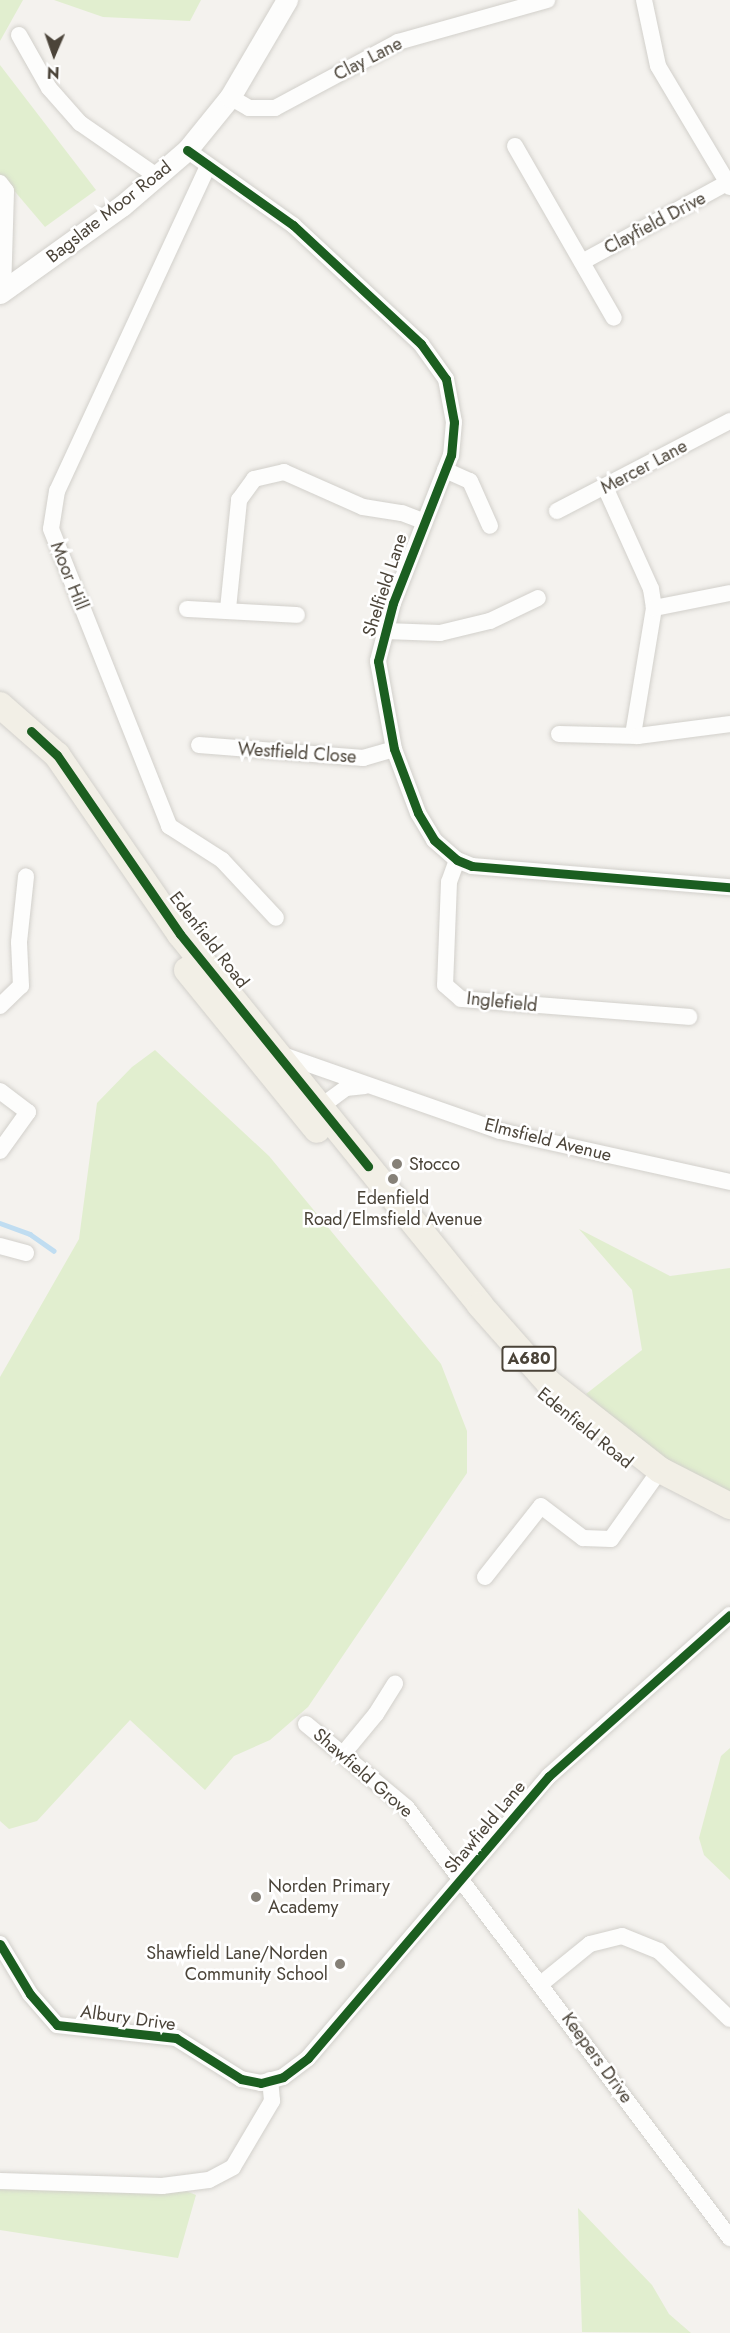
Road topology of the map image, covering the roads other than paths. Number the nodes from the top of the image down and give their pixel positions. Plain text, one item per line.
1 (287, 0) edge
2 (547, 0) edge
3 (644, 0) edge
4 (20, 35) dead end
5 (230, 96) junction
6 (514, 146) dead end
7 (187, 150) junction
8 (208, 166) junction
9 (158, 177) junction
10 (0, 183) edge
11 (729, 185) edge
12 (582, 262) junction
13 (1, 293) edge
14 (614, 318) dead end
15 (730, 421) edge
16 (445, 470) junction
17 (605, 487) junction
18 (557, 511) dead end
19 (423, 521) junction
20 (490, 526) dead end
21 (730, 593) edge
22 (538, 598) dead end
23 (654, 608) junction
24 (186, 609) dead end
25 (228, 609) junction
26 (297, 615) dead end
27 (385, 631) junction
28 (0, 705) edge
29 (730, 724) edge
30 (559, 734) dead end
31 (633, 735) junction
32 (199, 745) dead end
33 (394, 749) junction
34 (457, 860) junction
35 (26, 876) dead end
36 (131, 878) junction
37 (730, 887) edge
38 (276, 918) dead end
39 (0, 1006) edge
40 (689, 1017) dead end
41 (280, 1054) junction
42 (369, 1086) junction
43 (0, 1091) edge
44 (314, 1112) junction
45 (0, 1151) edge
46 (730, 1182) edge
47 (4, 1252) edge
48 (26, 1253) dead end
49 (656, 1476) junction
50 (730, 1506) edge
51 (730, 1524) edge
52 (485, 1577) dead end
53 (730, 1615) edge
54 (394, 1683) dead end
55 (306, 1724) dead end
56 (343, 1754) junction
57 (462, 1879) junction
58 (0, 1944) edge
59 (542, 1983) junction
60 (730, 2019) edge
61 (277, 2078) junction
62 (0, 2181) edge
63 (730, 2238) edge

1 - 5 street, Bagslate Moor Road
2 - 5 street, Clay Lane
3 - 11 street
4 - 9 street
5 - 7 street, Bagslate Moor Road
6 - 12 street, Clayfield Drive
7 - 8 street, Shelfield Lane
7 - 9 street, Bagslate Moor Road
8 - 16 street, Shelfield Lane
8 - 38 street, Moor Hill
9 - 13 street, Bagslate Moor Road
10 - 13 street
11 - 12 street, Clayfield Drive
12 - 14 street, Clayfield Drive
15 - 17 street, Mercer Lane
16 - 19 street, Shelfield Lane
16 - 20 street
17 - 18 street, Mercer Lane
17 - 23 street
19 - 25 street
19 - 27 street, Shelfield Lane
21 - 23 street
22 - 27 street
23 - 31 street
24 - 25 street
25 - 26 street
27 - 33 street, Shelfield Lane
28 - 36 main road, Edenfield Road / A680
29 - 31 street
30 - 31 street
32 - 33 street, Westfield Close
33 - 34 street, Shelfield Lane
34 - 37 street, Shelfield Lane
34 - 40 street, Inglefield
35 - 39 street
36 - 41 main road, Edenfield Road / A680
36 - 44 main road, Edenfield Road / A680
41 - 42 street, Elmsfield Avenue
41 - 44 main road, Edenfield Road / A680
42 - 44 street
42 - 46 street, Elmsfield Avenue
43 - 45 street
44 - 49 main road, Edenfield Road / A680
47 - 48 street
49 - 50 main road, Edenfield Road / A680
49 - 51 main road, Edenfield Road / A680
49 - 52 street
53 - 57 street, Shawfield Lane
54 - 56 street
55 - 56 street, Shawfield Grove
56 - 57 street, Shawfield Grove
57 - 59 street, Keepers Drive
57 - 61 street, Shawfield Lane
58 - 61 street, Albury Drive
59 - 60 street
59 - 63 street, Keepers Drive
61 - 62 street

